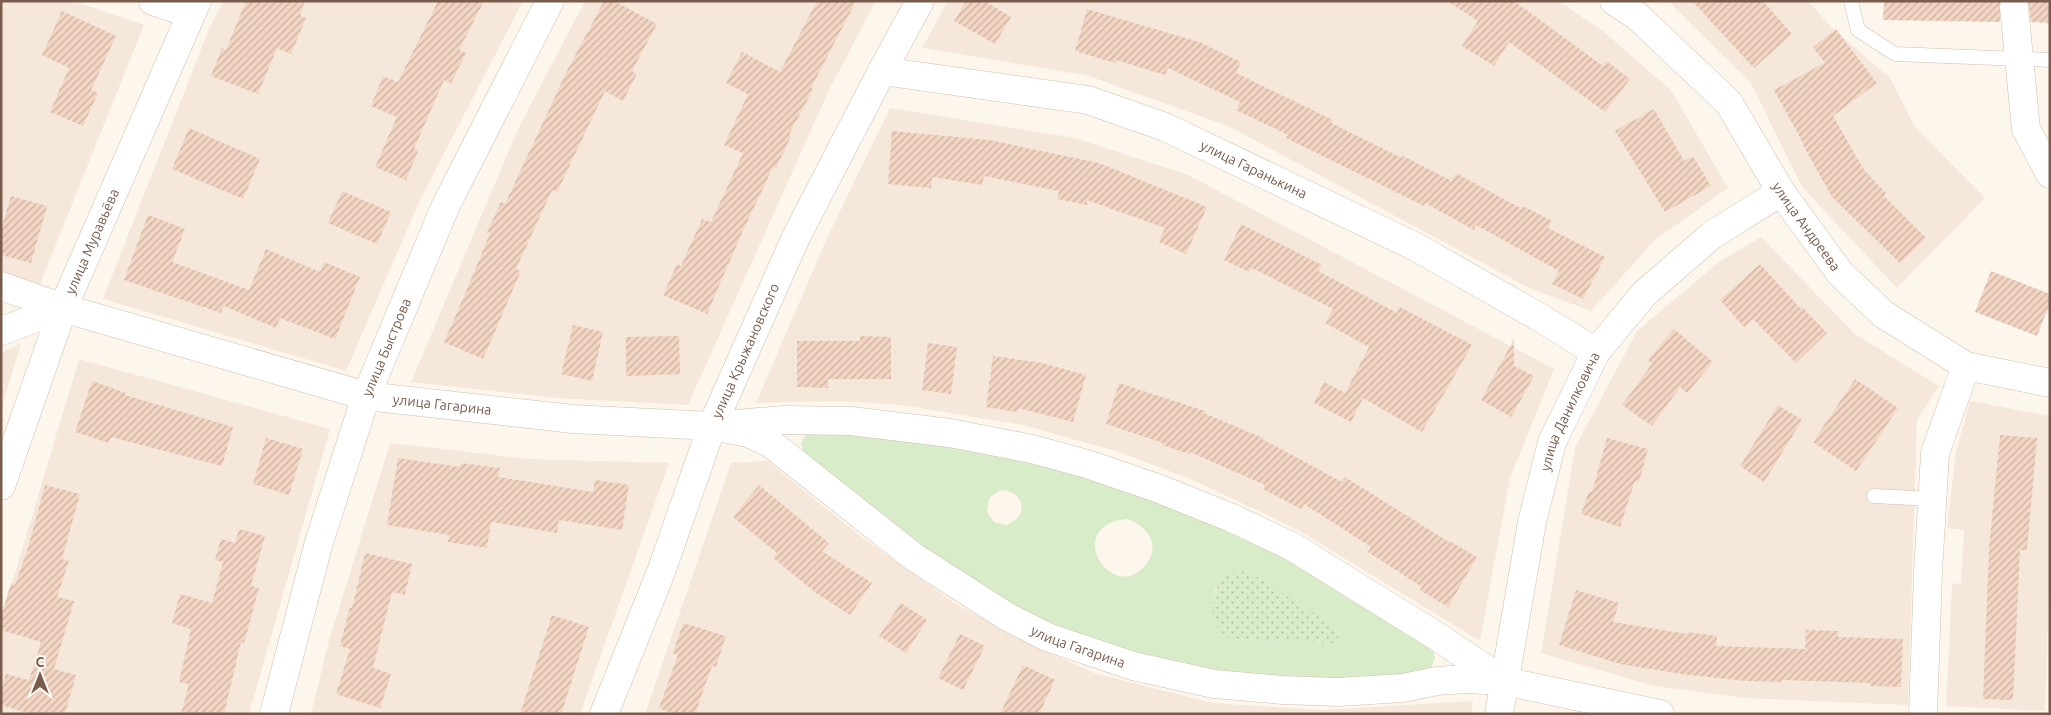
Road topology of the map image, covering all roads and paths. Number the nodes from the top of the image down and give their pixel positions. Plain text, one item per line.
1 (153, 1) edge
2 (550, 1) edge
3 (920, 1) edge
4 (1614, 1) edge
5 (1851, 1) edge
6 (194, 8) edge
7 (2014, 8) dead end
8 (2019, 58) junction
9 (2050, 60) edge
10 (882, 71) junction
11 (2050, 174) edge
12 (1781, 192) junction
13 (1, 286) edge
14 (62, 308) junction
15 (1, 331) edge
16 (1596, 352) junction
17 (1966, 366) junction
18 (2050, 383) edge
19 (366, 396) junction
20 (712, 426) junction
21 (1, 486) edge
22 (1874, 496) dead end
23 (1933, 499) junction
24 (1504, 682) junction
25 (274, 714) edge
26 (604, 714) edge
27 (1499, 714) edge
28 (1660, 714) edge
29 (1923, 714) edge

1 - 6 street
2 - 19 street, улица Быстрова
3 - 10 street, улица Крыжановского
4 - 12 street, улица Андреева
5 - 8 lane
6 - 14 street, улица Муравьёва
7 - 8 street
8 - 9 lane
8 - 11 street
10 - 16 street, улица Гаранькина
10 - 20 street, улица Крыжановского
12 - 16 street, улица Данилковича
12 - 17 street, улица Андреева
13 - 14 street, улица Гагарина
14 - 15 street
14 - 19 street, улица Гагарина
14 - 21 street, улица Муравьёва
16 - 24 street, улица Данилковича
17 - 18 street, улица Андреева
17 - 23 street
19 - 20 street, улица Гагарина
19 - 25 street, улица Быстрова
20 - 24 street, улица Гагарина
20 - 24 street, улица Гагарина
20 - 26 street, улица Крыжановского
22 - 23 lane
23 - 29 street
24 - 27 street, улица Данилковича
24 - 28 street, улица Гагарина

